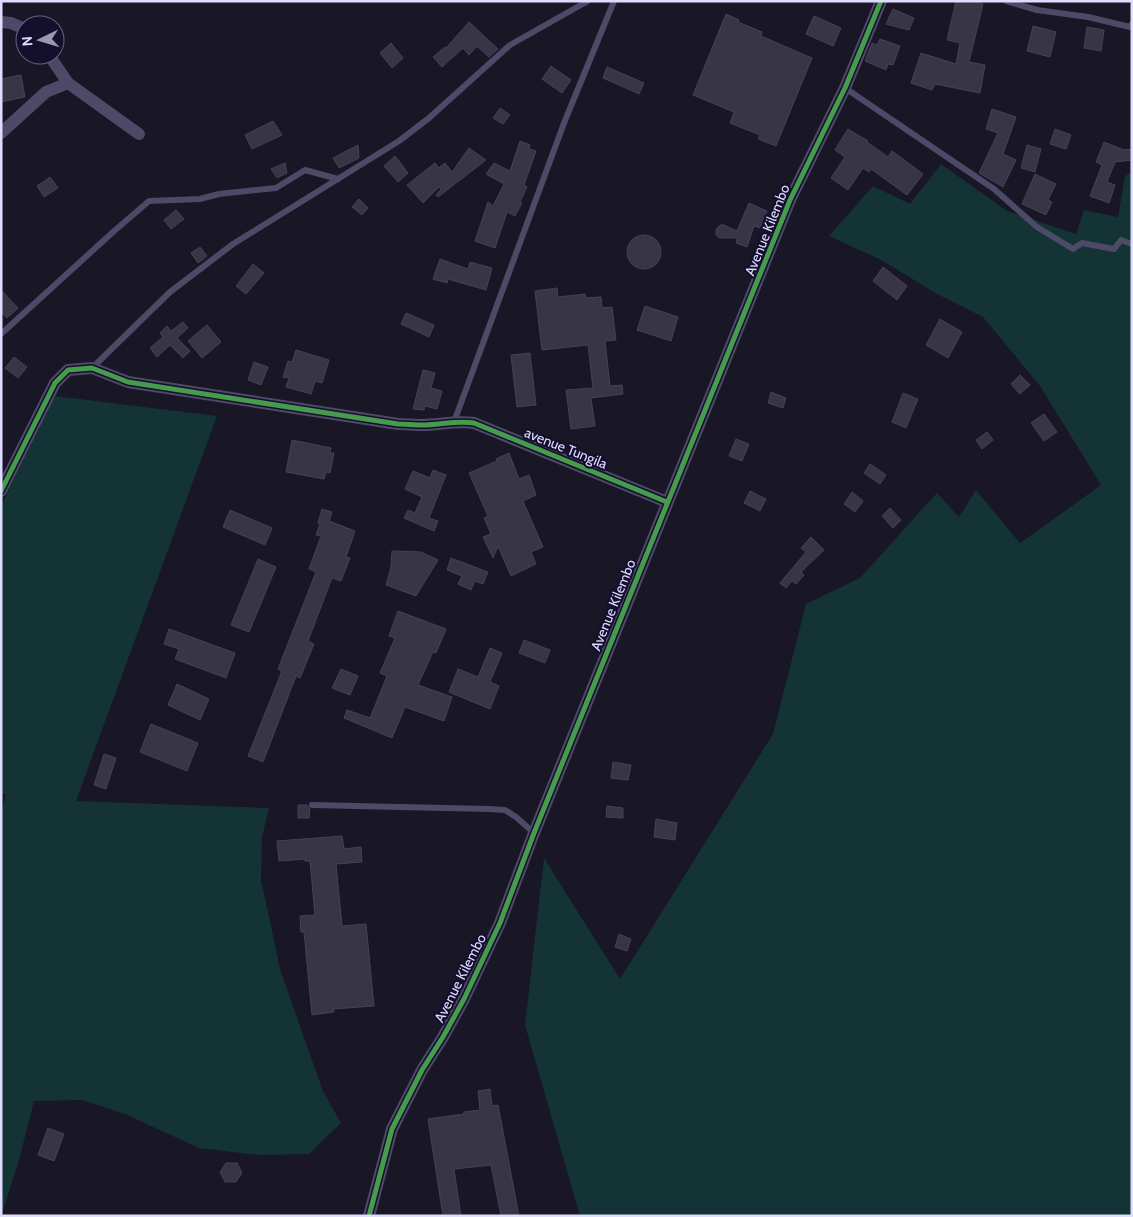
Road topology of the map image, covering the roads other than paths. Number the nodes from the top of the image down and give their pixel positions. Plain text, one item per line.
1 (588, 1) edge
2 (614, 1) edge
3 (881, 1) edge
4 (1006, 1) edge
5 (1, 22) edge
6 (1132, 24) edge
7 (15, 25) edge
8 (56, 65) edge
9 (68, 82) junction
10 (845, 88) junction
11 (1, 133) edge
12 (138, 134) dead end
13 (338, 179) junction
14 (1132, 244) edge
15 (1, 334) edge
16 (92, 368) junction
17 (454, 422) junction
18 (1, 491) edge
19 (667, 502) junction
20 (312, 805) dead end
21 (534, 833) junction
22 (369, 1216) edge

1 - 13 lane
2 - 17 lane
3 - 10 street, Avenue Kilembo
4 - 6 lane
5 - 7 street
8 - 9 street
9 - 11 street
9 - 12 street
10 - 14 lane
10 - 19 street, Avenue Kilembo
13 - 15 lane
13 - 16 lane
16 - 17 street, avenue Tungila
16 - 18 street
17 - 19 street, avenue Tungila
19 - 21 street, Avenue Kilembo
20 - 21 lane
21 - 22 street, Avenue Kilembo

